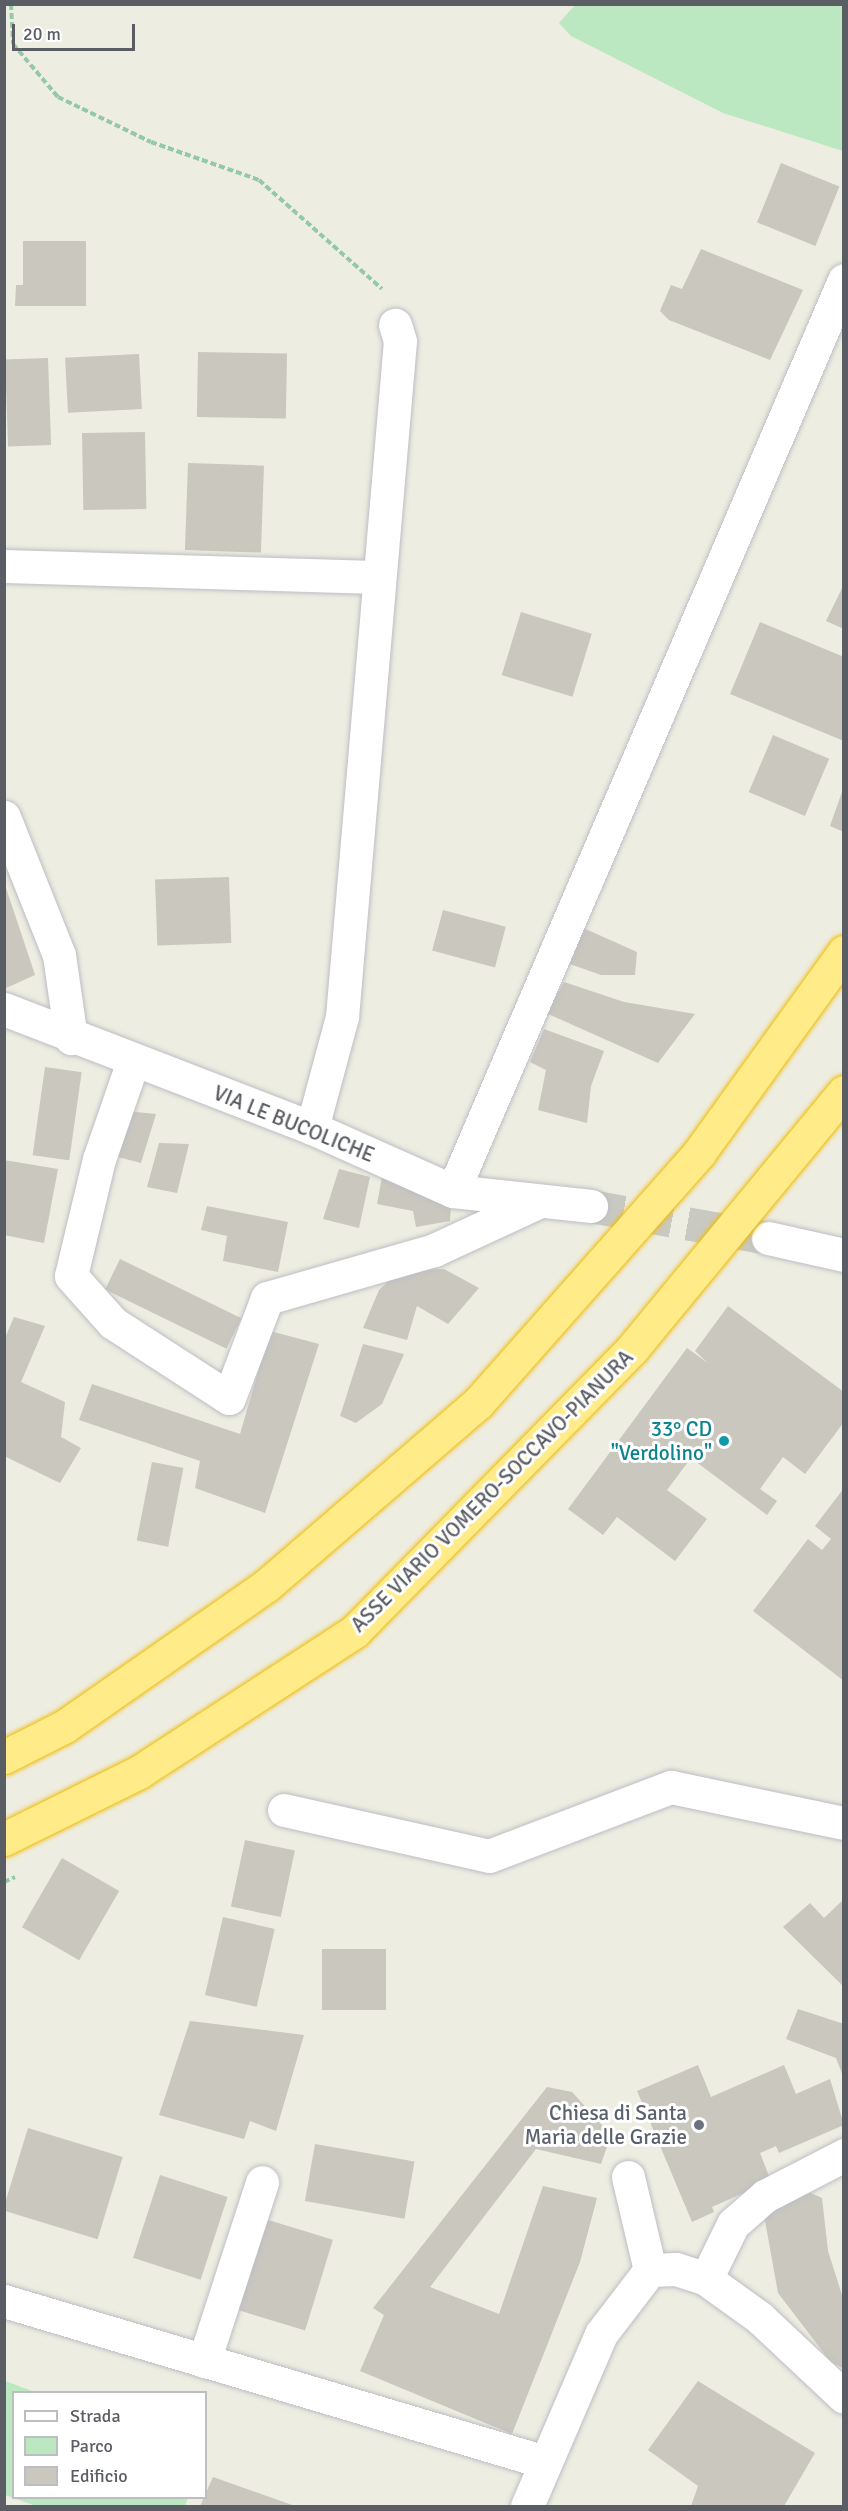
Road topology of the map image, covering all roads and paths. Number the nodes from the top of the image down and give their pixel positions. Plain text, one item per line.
1 (11, 4) edge
2 (843, 280) edge
3 (394, 325) joint
4 (4, 566) edge
5 (377, 577) junction
6 (4, 817) edge
7 (843, 952) edge
8 (4, 1009) edge
9 (71, 1038) junction
10 (133, 1061) junction
11 (843, 1092) edge
12 (312, 1128) junction
13 (453, 1191) junction
14 (540, 1201) junction
15 (591, 1206) tunnel mouth
16 (768, 1239) tunnel mouth
17 (843, 1256) edge
18 (4, 1757) edge
19 (284, 1810) dead end
20 (843, 1824) edge
21 (4, 1839) edge
22 (843, 2155) edge
23 (628, 2176) dead end
24 (262, 2182) dead end
25 (650, 2270) junction
26 (706, 2279) junction
27 (4, 2301) edge
28 (204, 2361) junction
29 (843, 2397) edge
30 (545, 2462) junction
31 (527, 2506) edge

1 - 3 path
2 - 13 street
3 - 5 street
4 - 5 street
5 - 12 street
6 - 9 street
7 - 18 highway, bridge
8 - 9 street, VIA LE BUCOLICHE
9 - 10 street, VIA LE BUCOLICHE
10 - 12 street, VIA LE BUCOLICHE
10 - 14 street
11 - 21 highway, ASSE VIARIO VOMERO-SOCCAVO-PIANURA, bridge
12 - 13 street, VIA LE BUCOLICHE
13 - 14 street, VIA LE BUCOLICHE
14 - 15 street, VIA LE BUCOLICHE
16 - 17 street
19 - 20 street
22 - 26 street
23 - 25 street
24 - 28 street
25 - 26 street
25 - 30 street
26 - 29 street
27 - 28 street
28 - 30 street
30 - 31 street

